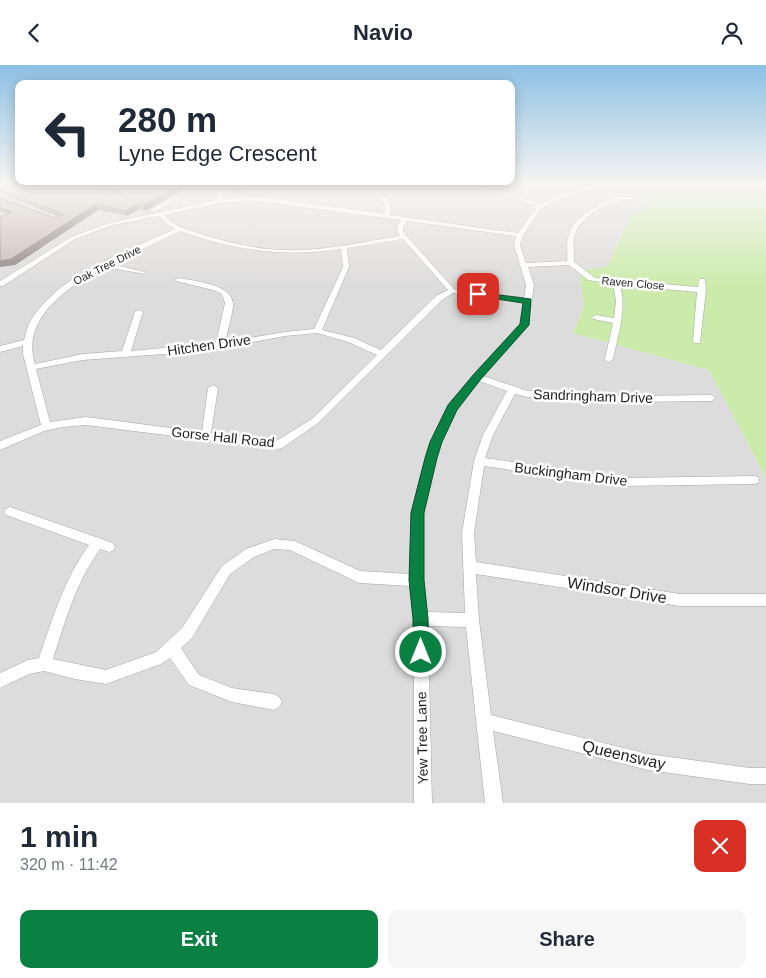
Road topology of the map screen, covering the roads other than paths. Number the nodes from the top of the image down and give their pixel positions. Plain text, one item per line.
1 (134, 219) edge
2 (164, 219) edge
3 (405, 219) edge
4 (408, 219) edge
5 (531, 219) edge
6 (583, 219) edge
7 (180, 229) junction
8 (520, 235) junction
9 (404, 237) junction
10 (344, 246) junction
11 (570, 263) junction
12 (107, 265) junction
13 (523, 265) junction
14 (142, 273) dead end
15 (178, 280) dead end
16 (702, 281) dead end
17 (616, 282) junction
18 (0, 284) edge
19 (702, 290) junction
20 (452, 291) junction
21 (528, 301) junction
22 (139, 312) dead end
23 (596, 317) dead end
24 (617, 321) junction
25 (317, 331) junction
26 (697, 341) dead end
27 (27, 342) junction
28 (220, 345) junction
29 (0, 349) edge
30 (383, 354) junction
31 (125, 355) junction
32 (609, 359) dead end
33 (32, 367) junction
34 (477, 377) junction
35 (213, 389) dead end
36 (512, 390) junction
37 (711, 399) dead end
38 (46, 426) junction
39 (206, 436) junction
40 (0, 445) edge
41 (479, 461) junction
42 (754, 480) dead end
43 (10, 512) dead end
44 (469, 567) junction
45 (416, 580) junction
46 (766, 600) edge
47 (421, 619) junction
48 (472, 620) junction
49 (171, 647) junction
50 (44, 664) junction
51 (0, 681) edge
52 (274, 702) dead end
53 (485, 721) junction
54 (766, 776) edge
55 (423, 803) edge
56 (494, 803) edge

1 - 18 street
2 - 7 street
3 - 9 street
4 - 8 street
5 - 8 street
6 - 11 street
7 - 10 street
7 - 12 street, Oak Tree Drive
8 - 13 street, Yew Tree Lane
9 - 10 street
9 - 20 street
10 - 25 street
11 - 13 street
11 - 17 street, Raven Close
12 - 14 street
12 - 27 street, Oak Tree Drive
13 - 21 street, Yew Tree Lane
15 - 28 street
16 - 19 street
17 - 19 street, Raven Close
17 - 24 street
19 - 26 street
20 - 21 street
20 - 30 street, Gorse Hall Road
21 - 34 street, Yew Tree Lane
22 - 31 street
23 - 24 street
24 - 32 street
25 - 28 street, Hitchen Drive
25 - 30 street, Hitchen Drive
27 - 29 street
27 - 33 street
28 - 31 street, Hitchen Drive
30 - 39 street, Gorse Hall Road
31 - 33 street, Hitchen Drive
33 - 38 street
34 - 36 street, Sandringham Drive
34 - 45 street, Yew Tree Lane
35 - 39 street
36 - 37 street, Sandringham Drive
36 - 41 street
38 - 39 street, Gorse Hall Road
38 - 40 street, Gorse Hall Road
41 - 42 street, Buckingham Drive
41 - 44 street
43 - 50 street
44 - 46 street, Windsor Drive
44 - 48 street
45 - 47 street, Yew Tree Lane
45 - 49 street
47 - 48 street
47 - 55 street, Yew Tree Lane
48 - 53 street
49 - 50 street
49 - 52 street
50 - 51 street
53 - 54 street, Queensway
53 - 56 street

